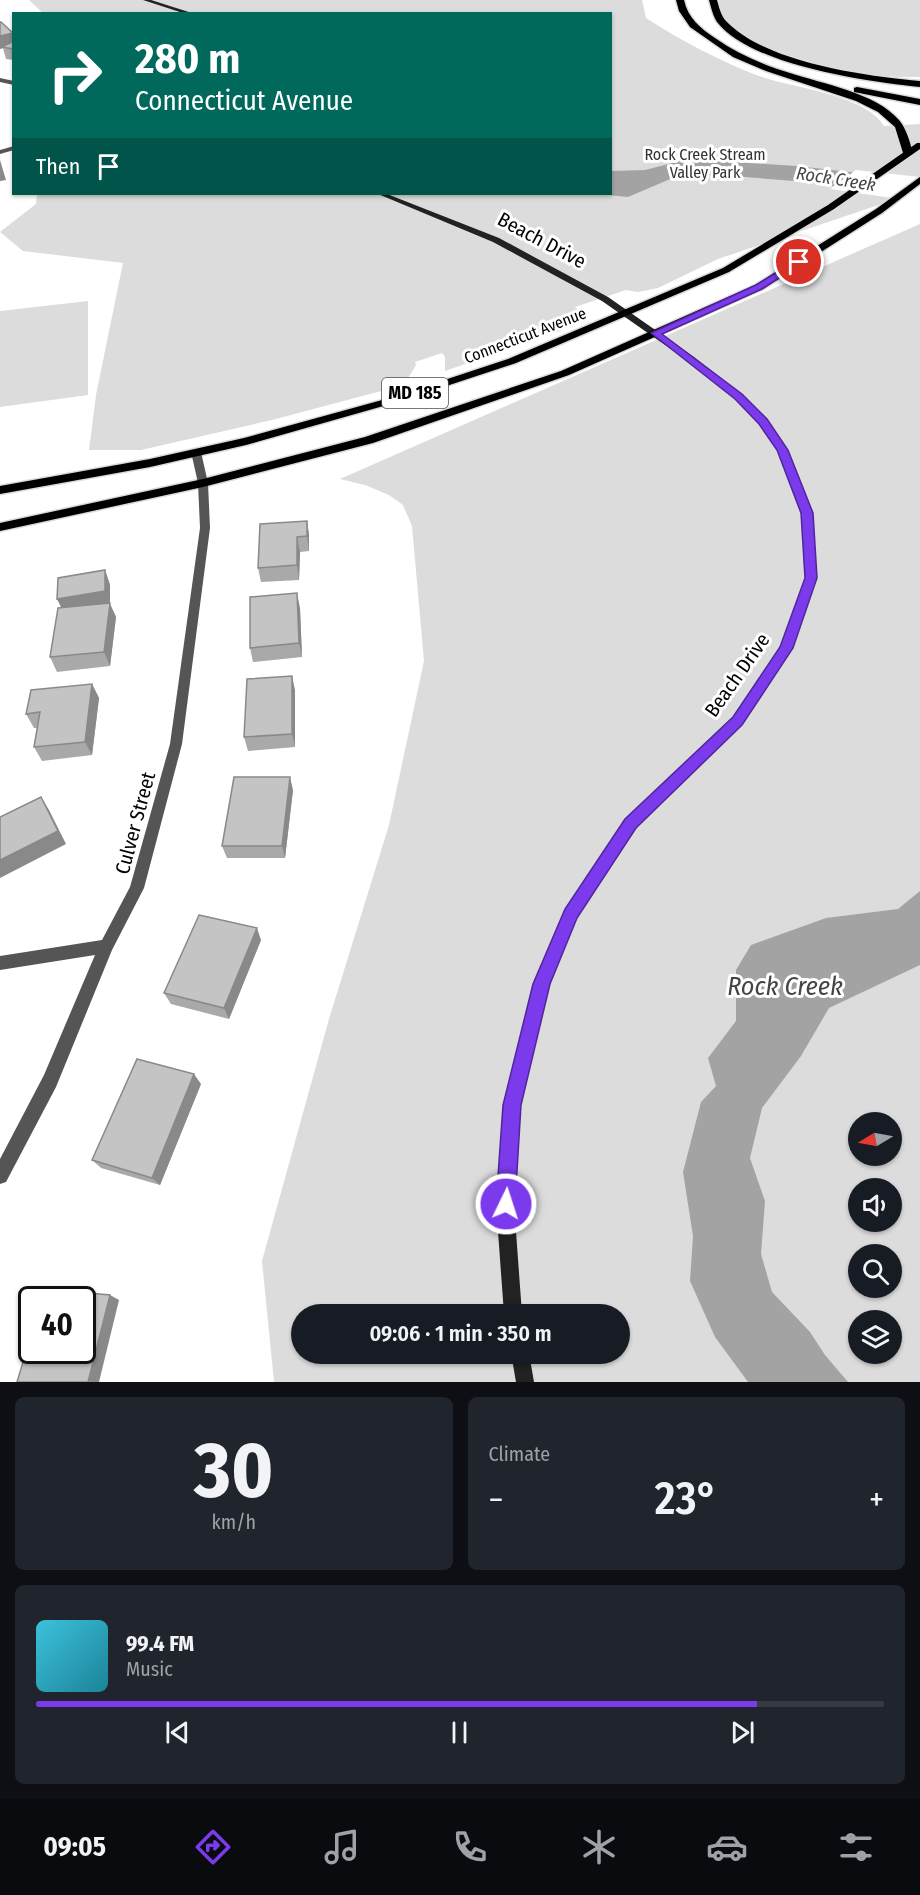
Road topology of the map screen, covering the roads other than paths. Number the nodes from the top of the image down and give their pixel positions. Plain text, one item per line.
1 (146, 0) edge
2 (680, 0) edge
3 (713, 0) edge
4 (186, 12) edge
5 (805, 80) junction
6 (920, 84) edge
7 (920, 102) edge
8 (920, 145) edge
9 (908, 154) junction
10 (920, 180) edge
11 (385, 195) edge
12 (626, 313) junction
13 (656, 333) junction
14 (196, 452) junction
15 (203, 483) junction
16 (0, 490) edge
17 (0, 527) edge
18 (106, 946) junction
19 (0, 963) edge
20 (0, 1176) edge
21 (512, 1304) edge
22 (522, 1364) edge
23 (525, 1382) edge

1 - 4 street
2 - 5 highway
3 - 6 highway
5 - 7 highway
5 - 9 highway
8 - 9 main road, Connecticut Avenue / MD 185
9 - 12 main road, Connecticut Avenue / MD 185
10 - 13 main road, MD 185
11 - 12 street, Beach Drive
12 - 13 street, Beach Drive
12 - 14 main road, Connecticut Avenue / MD 185
13 - 15 main road, MD 185
13 - 21 street, Beach Drive
14 - 15 street, Culver Street
14 - 16 main road, Connecticut Avenue / MD 185
15 - 17 main road, MD 185
15 - 18 street, Culver Street
18 - 19 street
18 - 20 street, Culver Street
22 - 23 street

